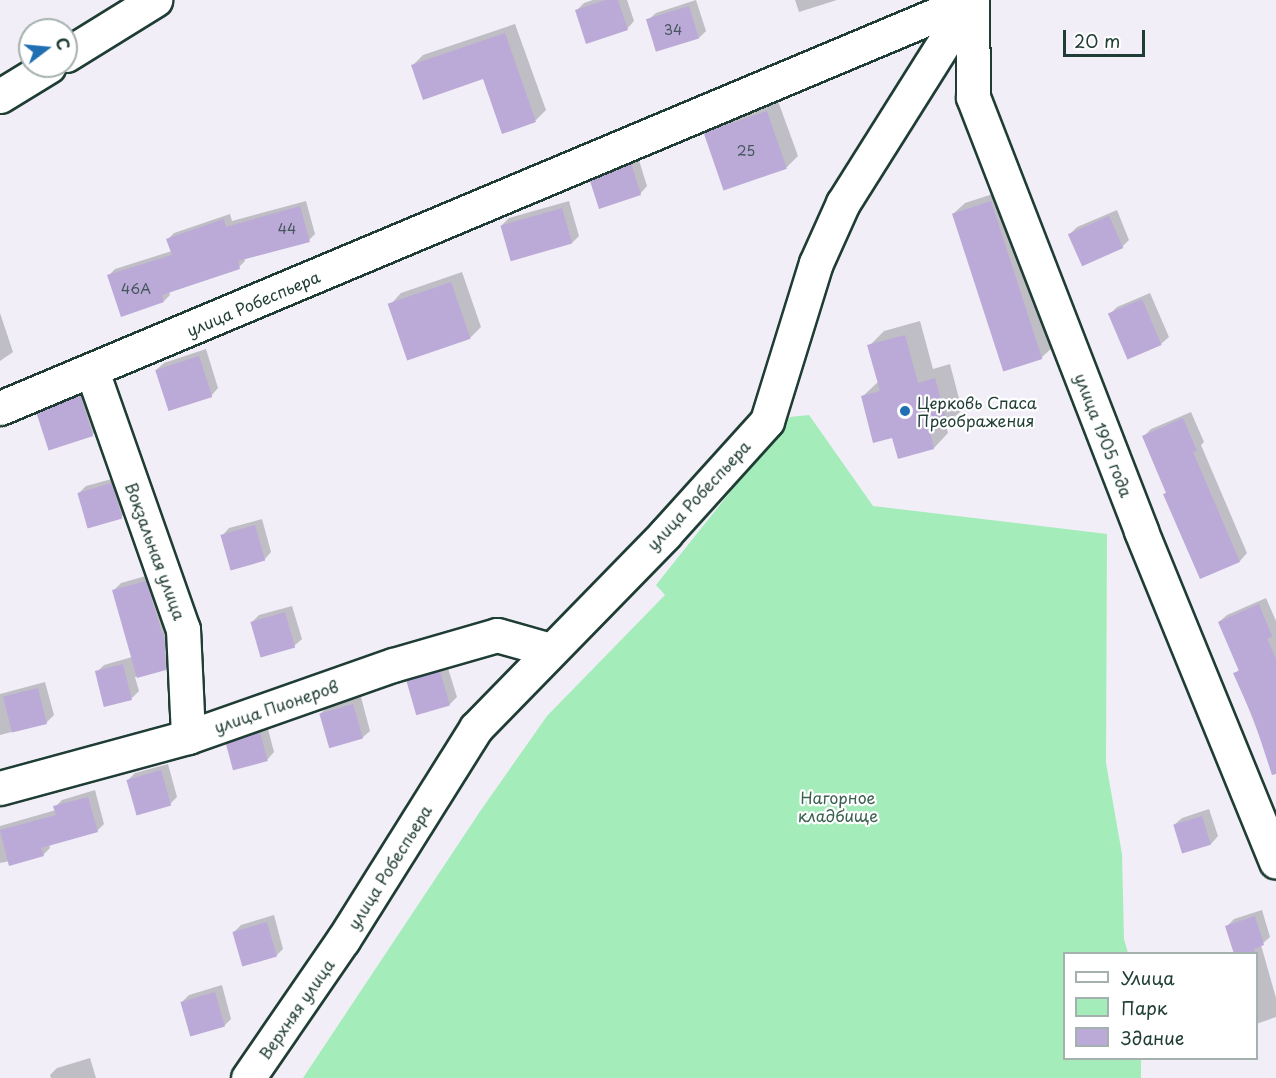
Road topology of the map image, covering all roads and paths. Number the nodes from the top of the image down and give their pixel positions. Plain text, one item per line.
1 (155, 0) edge
2 (971, 0) edge
3 (78, 48) edge
4 (29, 78) edge
5 (0, 96) edge
6 (92, 372) junction
7 (0, 408) edge
8 (550, 650) junction
9 (188, 737) junction
10 (0, 788) edge
11 (1276, 862) edge
12 (343, 940) joint
13 (248, 1078) edge

1 - 3 street
2 - 6 street, улица Робеспьера
2 - 8 street, улица Робеспьера
2 - 11 street, улица 1905 года
4 - 5 street
6 - 7 street, улица Робеспьера
6 - 9 street, Вокзальная улица
8 - 9 street, улица Пионеров
8 - 12 street, улица Робеспьера
9 - 10 street, улица Пионеров
12 - 13 street, Верхняя улица

